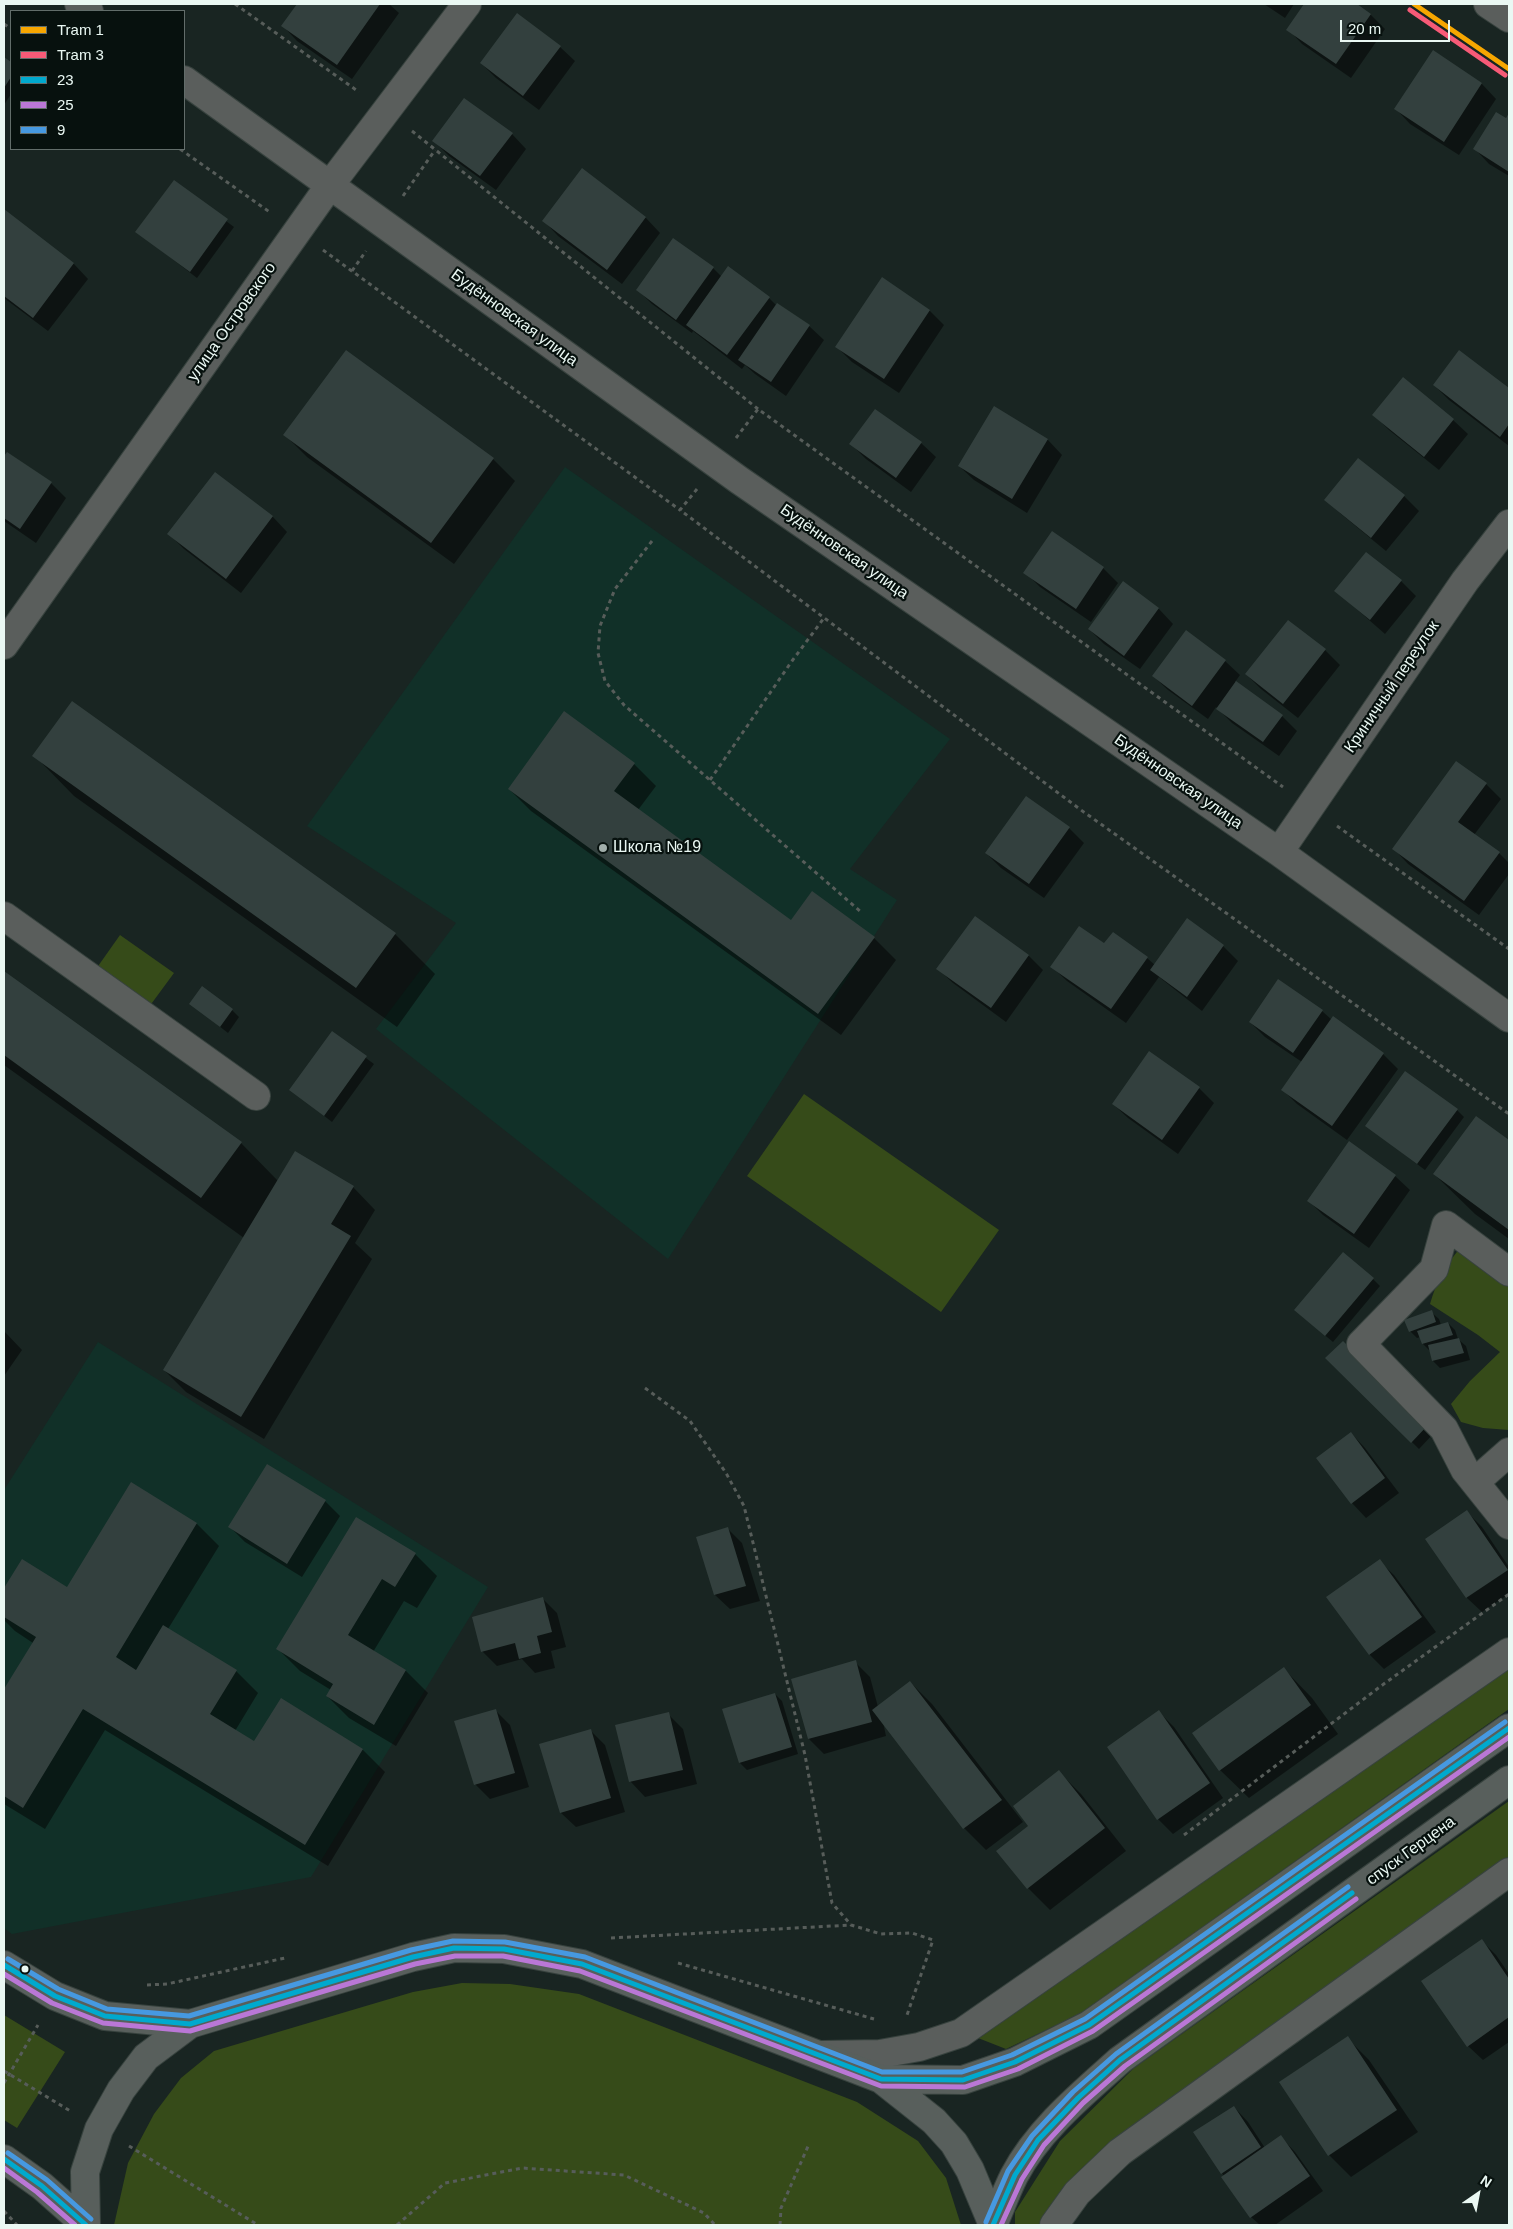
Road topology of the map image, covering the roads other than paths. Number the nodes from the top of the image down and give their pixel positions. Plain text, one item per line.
1 (467, 4) edge
2 (1488, 4) edge
3 (1509, 18) edge
4 (185, 81) edge
5 (330, 185) junction
6 (1509, 524) edge
7 (4, 645) edge
8 (1279, 852) junction
9 (4, 916) edge
10 (1509, 1018) edge
11 (256, 1096) dead end
12 (1509, 1272) edge
13 (1509, 1452) edge
14 (1475, 1482) junction
15 (1509, 1525) edge
16 (1509, 1652) edge
17 (1509, 1728) edge
18 (1509, 1780) edge
19 (1509, 1872) edge
20 (4, 1965) edge
21 (190, 2024) junction
22 (821, 2055) junction
23 (881, 2079) junction
24 (4, 2159) edge
25 (86, 2225) edge
26 (993, 2225) edge
27 (1054, 2225) edge

1 - 5 street, улица Островского
2 - 3 street
4 - 5 street, Будённовская улица
5 - 7 street, улица Островского
5 - 8 street, Будённовская улица
6 - 8 street, Криничный переулок
8 - 10 street, Будённовская улица
9 - 11 street
12 - 14 street
13 - 14 street
14 - 15 street
16 - 22 street
17 - 23 main road
18 - 26 main road, спуск Герцена
19 - 27 street
20 - 21 main road
21 - 22 main road
21 - 25 main road
22 - 23 main road
23 - 26 main road
24 - 25 main road

